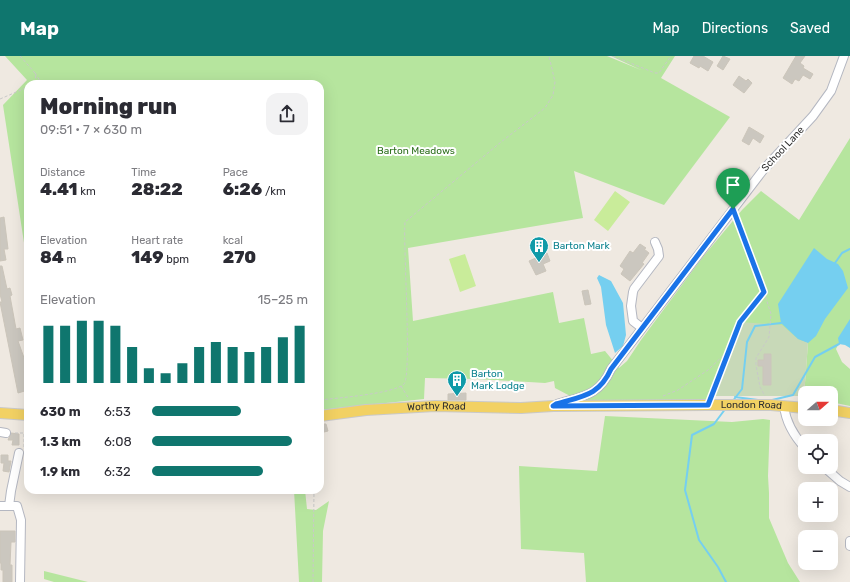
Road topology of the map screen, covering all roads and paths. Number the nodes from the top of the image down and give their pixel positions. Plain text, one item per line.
1 (20, 56) edge
2 (549, 56) edge
3 (613, 56) edge
4 (670, 56) edge
5 (844, 56) edge
6 (35, 72) junction
7 (36, 80) edge
8 (40, 80) edge
9 (24, 89) edge
10 (0, 99) edge
11 (733, 209) junction
12 (655, 242) dead end
13 (764, 292) junction
14 (642, 328) junction
15 (729, 350) junction
16 (401, 386) junction
17 (663, 396) dead end
18 (324, 399) edge
19 (708, 405) junction
20 (771, 405) junction
21 (553, 406) junction
22 (784, 406) junction
23 (414, 407) junction
24 (798, 407) edge
25 (838, 411) edge
26 (850, 412) edge
27 (0, 413) edge
28 (24, 415) edge
29 (324, 415) edge
30 (3, 432) edge
31 (24, 433) joint
32 (798, 440) edge
33 (19, 453) joint
34 (832, 474) edge
35 (850, 487) edge
36 (314, 494) edge
37 (0, 506) edge
38 (9, 506) junction
39 (850, 541) edge
40 (850, 546) edge
41 (20, 582) edge
42 (312, 582) edge

1 - 6 path
2 - 16 path
3 - 4 path
5 - 11 street, School Lane
6 - 7 path
6 - 8 path
9 - 10 path
11 - 13 path
11 - 14 street, School Lane
12 - 14 street
13 - 15 path
13 - 20 path
14 - 21 street, School Lane
15 - 17 path
15 - 19 path
16 - 18 path
16 - 23 path
19 - 20 main road, London Road
19 - 21 main road, London Road
20 - 22 main road, London Road
21 - 23 main road, Worthy Road
22 - 24 main road, London Road
22 - 32 street
23 - 29 main road, Worthy Road
25 - 26 main road
27 - 28 main road
30 - 31 path
31 - 33 path
33 - 38 street
34 - 35 street
36 - 42 path
37 - 38 street
38 - 41 street
39 - 40 street

